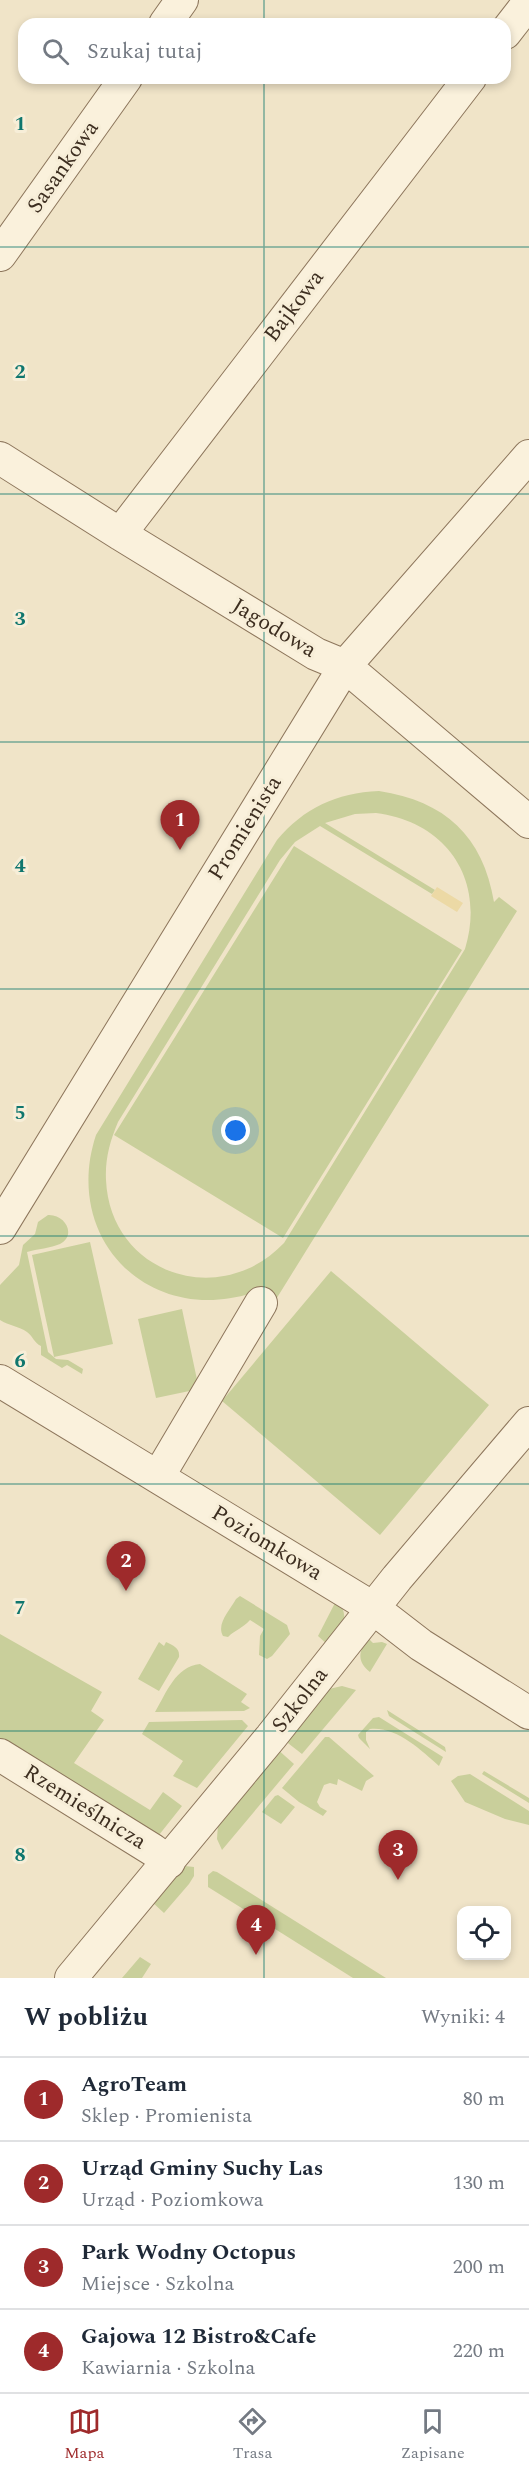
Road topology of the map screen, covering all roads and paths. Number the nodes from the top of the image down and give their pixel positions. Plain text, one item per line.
1 (182, 0) edge
2 (529, 2) edge
3 (169, 18) edge
4 (511, 25) edge
5 (122, 84) edge
6 (465, 84) edge
7 (0, 255) edge
8 (529, 456) edge
9 (0, 458) edge
10 (120, 534) junction
11 (345, 666) junction
12 (529, 822) edge
13 (0, 1228) edge
14 (261, 1303) dead end
15 (0, 1381) edge
16 (529, 1423) edge
17 (158, 1477) junction
18 (373, 1608) junction
19 (529, 1713) edge
20 (0, 1755) edge
21 (169, 1862) junction
22 (71, 1978) edge

1 - 3 street
2 - 4 street
5 - 7 street, Sasankowa
6 - 10 street, Bajkowa
8 - 11 street, Promienista
9 - 10 street, Jagodowa
10 - 11 street, Jagodowa
11 - 12 street, Jagodowa
11 - 13 street, Promienista
14 - 17 street
15 - 17 street, Poziomkowa
16 - 18 street, Szkolna
17 - 18 street, Poziomkowa
18 - 19 street, Poziomkowa
18 - 21 street, Szkolna
20 - 21 street, Rzemieślnicza
21 - 22 street, Szkolna

